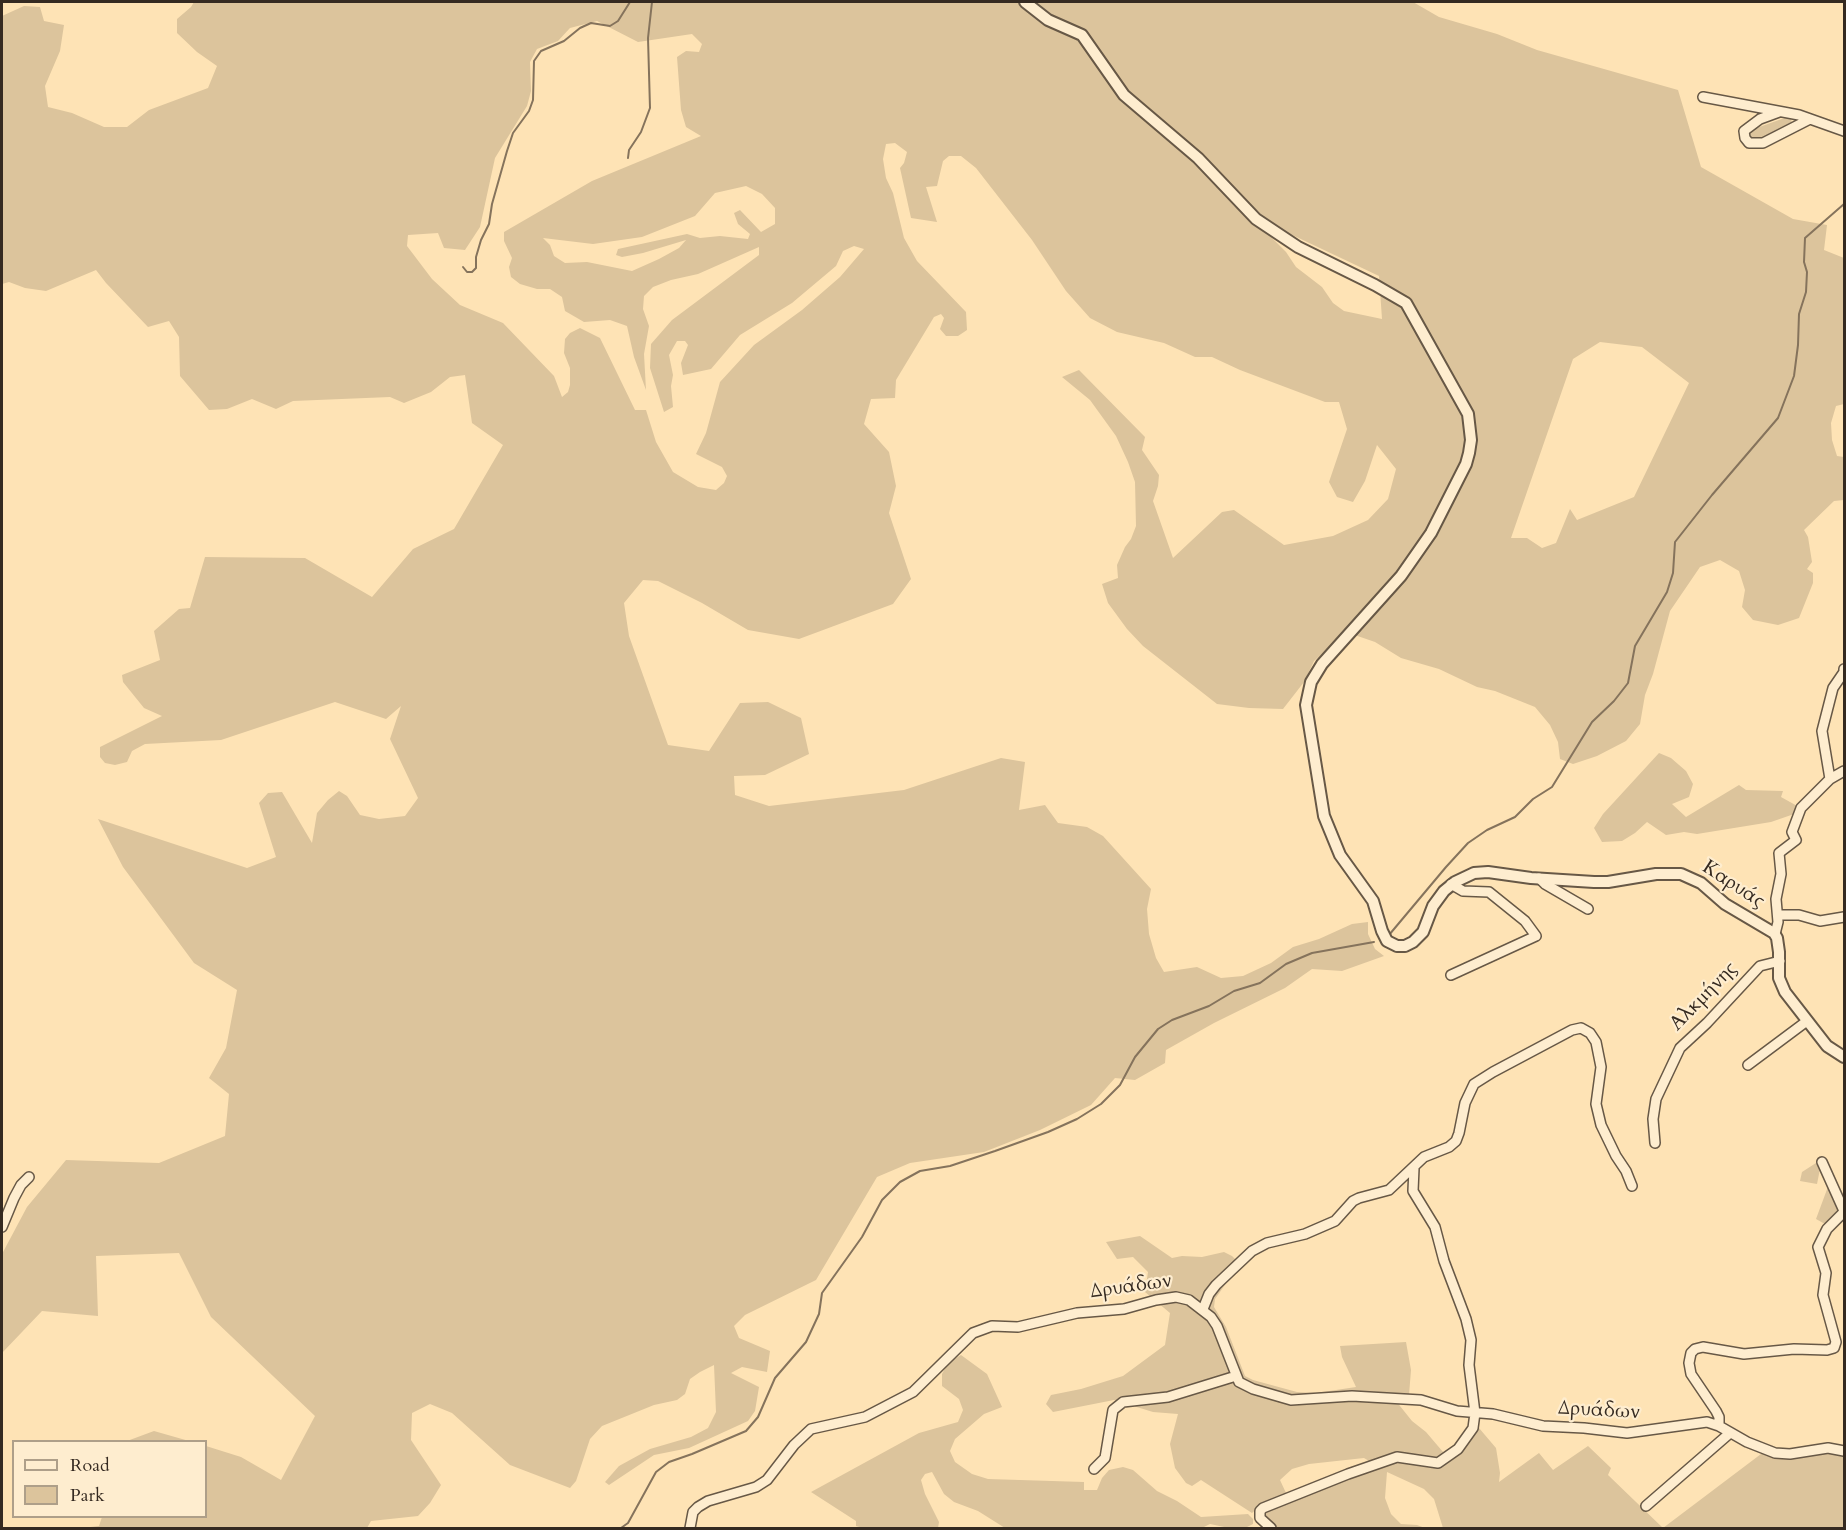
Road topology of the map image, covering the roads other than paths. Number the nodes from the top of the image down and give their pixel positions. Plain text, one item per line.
1 (1025, 2) edge
2 (1703, 97) dead end
3 (1780, 112) junction
4 (1810, 119) junction
5 (1845, 131) edge
6 (1845, 669) edge
7 (1845, 771) edge
8 (1830, 779) junction
9 (1539, 878) junction
10 (1451, 884) junction
11 (1588, 909) dead end
12 (1778, 915) junction
13 (1845, 917) edge
14 (1774, 934) junction
15 (1780, 961) junction
16 (1451, 975) dead end
17 (1807, 1021) junction
18 (1845, 1057) edge
19 (1748, 1065) dead end
20 (1655, 1143) dead end
21 (1822, 1162) dead end
22 (1414, 1168) junction
23 (29, 1177) dead end
24 (1632, 1186) dead end
25 (1845, 1211) edge
26 (2, 1227) edge
27 (1203, 1309) junction
28 (1236, 1376) junction
29 (1475, 1413) junction
30 (1719, 1426) junction
31 (1730, 1433) junction
32 (1845, 1451) edge
33 (1095, 1469) dead end
34 (1646, 1506) dead end
35 (690, 1528) edge
36 (1271, 1528) edge

1 - 10 street
2 - 3 street
3 - 4 street
3 - 4 street
4 - 5 street
6 - 8 street
7 - 8 street
8 - 12 street
9 - 10 street, Καρυάς
9 - 11 street
9 - 14 street, Καρυάς
10 - 16 street
12 - 13 street
12 - 14 street
14 - 15 street, Καρυάς
15 - 17 street, Καρυάς
15 - 20 street, Αλκμήνης
17 - 18 street, Καρυάς
17 - 19 street
21 - 25 street
22 - 24 street
22 - 27 street
22 - 29 street
23 - 26 street
25 - 30 street
27 - 28 street
27 - 35 street, Δρυάδων
28 - 29 street, Δρυάδων
28 - 33 street
29 - 30 street, Δρυάδων
29 - 36 street
30 - 31 street, Δρυάδων
31 - 32 street, Δρυάδων
31 - 34 street

